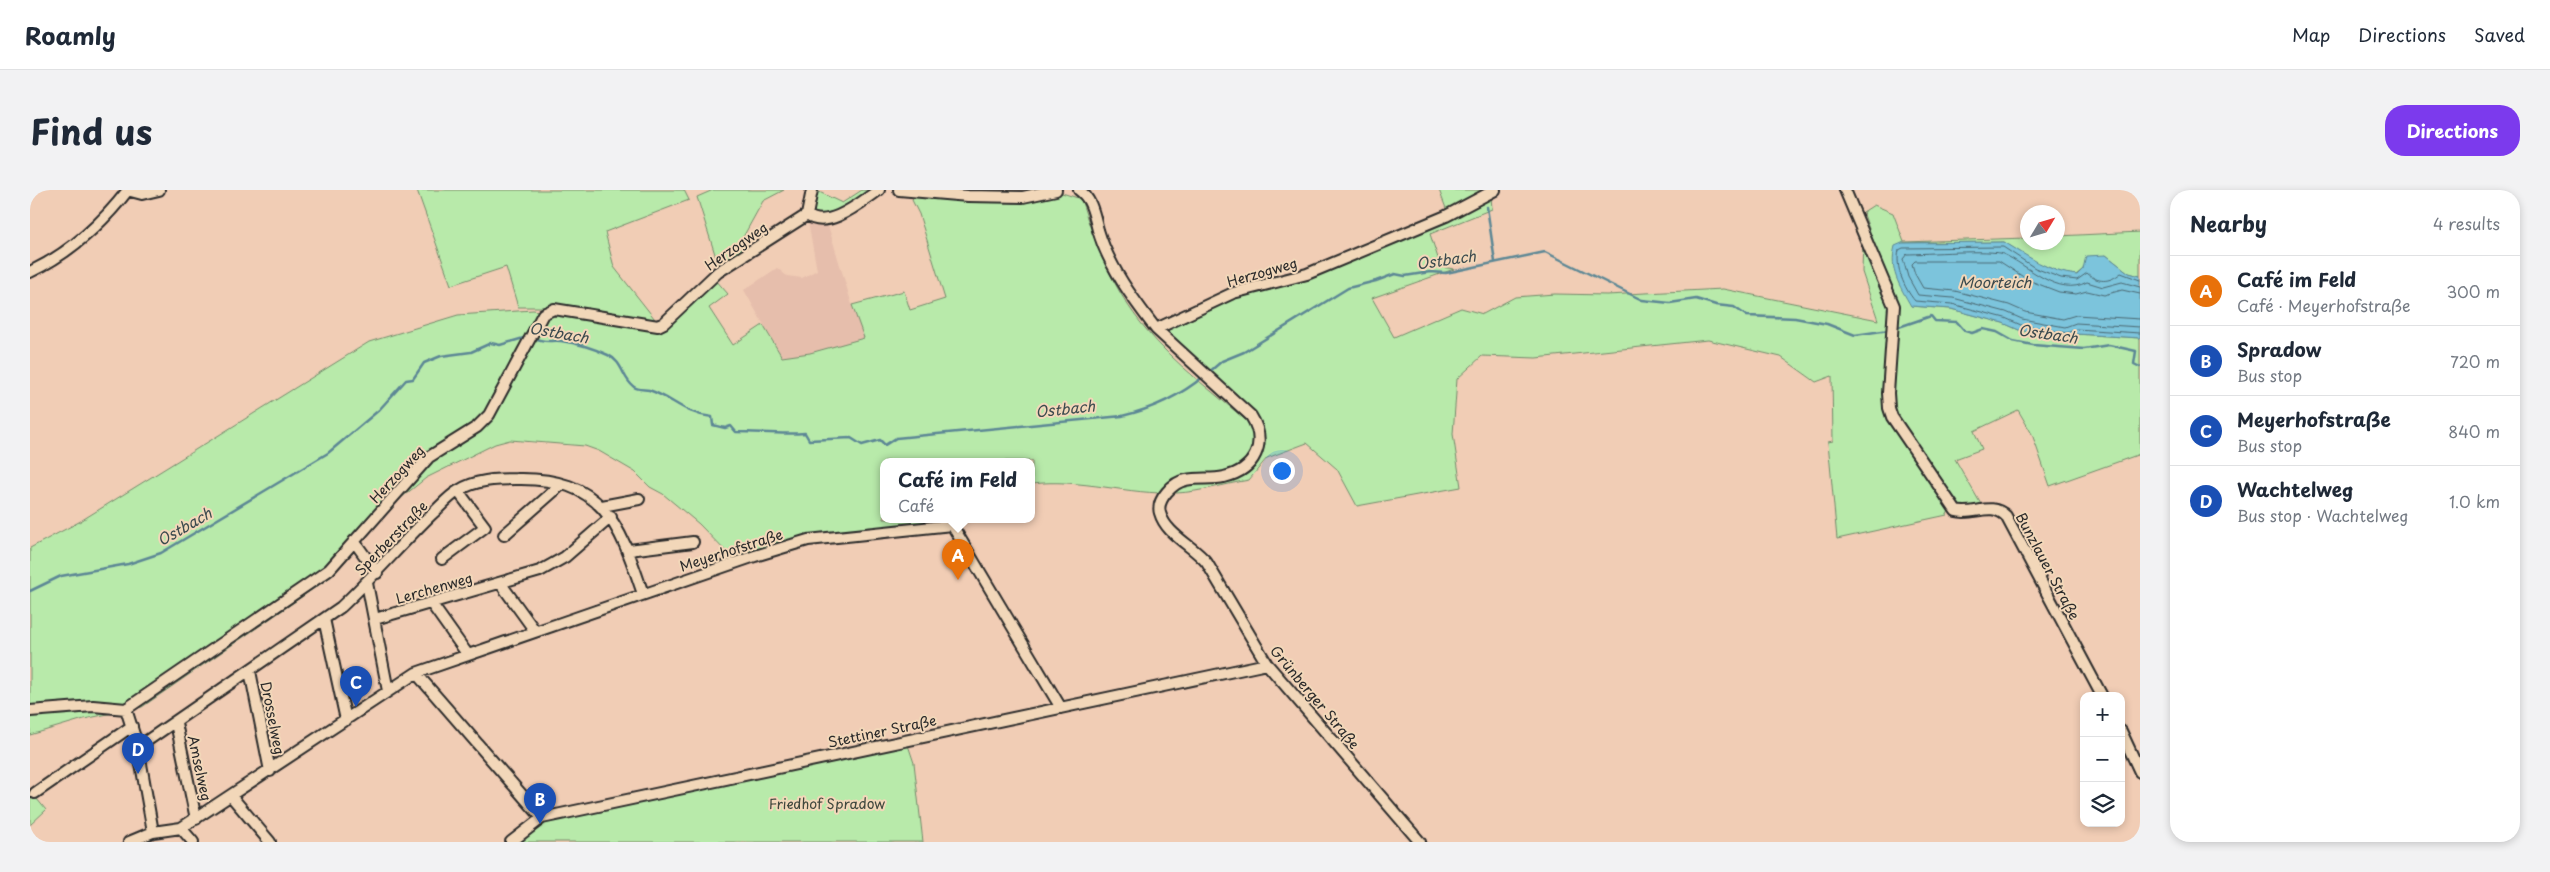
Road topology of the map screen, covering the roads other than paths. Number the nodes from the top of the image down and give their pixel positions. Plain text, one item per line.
1 (128, 190) edge
2 (159, 190) edge
3 (812, 190) edge
4 (879, 190) edge
5 (899, 190) edge
6 (1056, 190) edge
7 (1079, 190) edge
8 (1495, 190) edge
9 (1845, 190) edge
10 (807, 215) junction
11 (30, 272) edge
12 (1156, 329) junction
13 (562, 484) junction
14 (458, 491) junction
15 (639, 499) dead end
16 (602, 506) junction
17 (611, 517) junction
18 (504, 535) dead end
19 (354, 541) junction
20 (693, 542) dead end
21 (629, 550) junction
22 (442, 559) dead end
23 (377, 573) junction
24 (367, 583) junction
25 (501, 584) junction
26 (643, 594) junction
27 (431, 602) junction
28 (324, 619) junction
29 (375, 619) junction
30 (535, 631) junction
31 (468, 655) junction
32 (1267, 664) junction
33 (250, 671) junction
34 (416, 673) junction
35 (388, 691) junction
36 (2100, 692) edge
37 (1061, 708) junction
38 (126, 709) junction
39 (30, 711) edge
40 (346, 720) junction
41 (176, 723) junction
42 (132, 726) junction
43 (2124, 737) edge
44 (138, 748) junction
45 (270, 771) junction
46 (2140, 772) edge
47 (35, 792) dead end
48 (231, 796) junction
49 (542, 818) junction
50 (196, 819) junction
51 (181, 828) junction
52 (153, 832) junction
53 (129, 842) edge
54 (194, 842) edge
55 (270, 842) edge
56 (511, 842) edge
57 (1420, 842) edge

1 - 2 street
1 - 11 street
3 - 10 street
4 - 10 street
5 - 6 street
7 - 12 street
8 - 12 street, Herzogweg
9 - 36 street, Bunzlauer Straße
10 - 19 street, Herzogweg
12 - 32 street, Grünberger Straße
13 - 14 street, Sperberstraße
13 - 16 street, Sperberstraße
13 - 18 street
14 - 22 street
14 - 23 street, Sperberstraße
15 - 16 street
16 - 17 street, Sperberstraße
17 - 21 street, Sperberstraße
17 - 25 street, Lerchenweg
19 - 23 street
19 - 38 street, Herzogweg
20 - 21 street
21 - 26 street, Sperberstraße
23 - 24 street, Sperberstraße
24 - 28 street, Sperberstraße
24 - 29 street
25 - 27 street, Lerchenweg
25 - 30 street
26 - 30 street, Meyerhofstraße
26 - 37 street, Meyerhofstraße
27 - 29 street, Lerchenweg
27 - 31 street
28 - 33 street, Sperberstraße
28 - 40 street
29 - 35 street
30 - 31 street, Meyerhofstraße
31 - 34 street, Meyerhofstraße
32 - 37 street, Stettiner Straße
32 - 57 street, Grünberger Straße
33 - 41 street, Sperberstraße
33 - 45 street, Drosselweg
34 - 35 street, Meyerhofstraße
34 - 49 street
35 - 40 street, Meyerhofstraße
37 - 49 street, Stettiner Straße
38 - 39 street
38 - 42 street
40 - 45 street, Meyerhofstraße
41 - 44 street, Sperberstraße
41 - 50 street, Amselweg
42 - 44 street
42 - 47 street
43 - 46 street
44 - 52 street
45 - 48 street, Meyerhofstraße
48 - 50 street, Meyerhofstraße
48 - 55 street
49 - 56 street, Stettiner Straße
50 - 51 street, Meyerhofstraße
51 - 52 street, Meyerhofstraße
51 - 54 street
52 - 53 street, Meyerhofstraße

